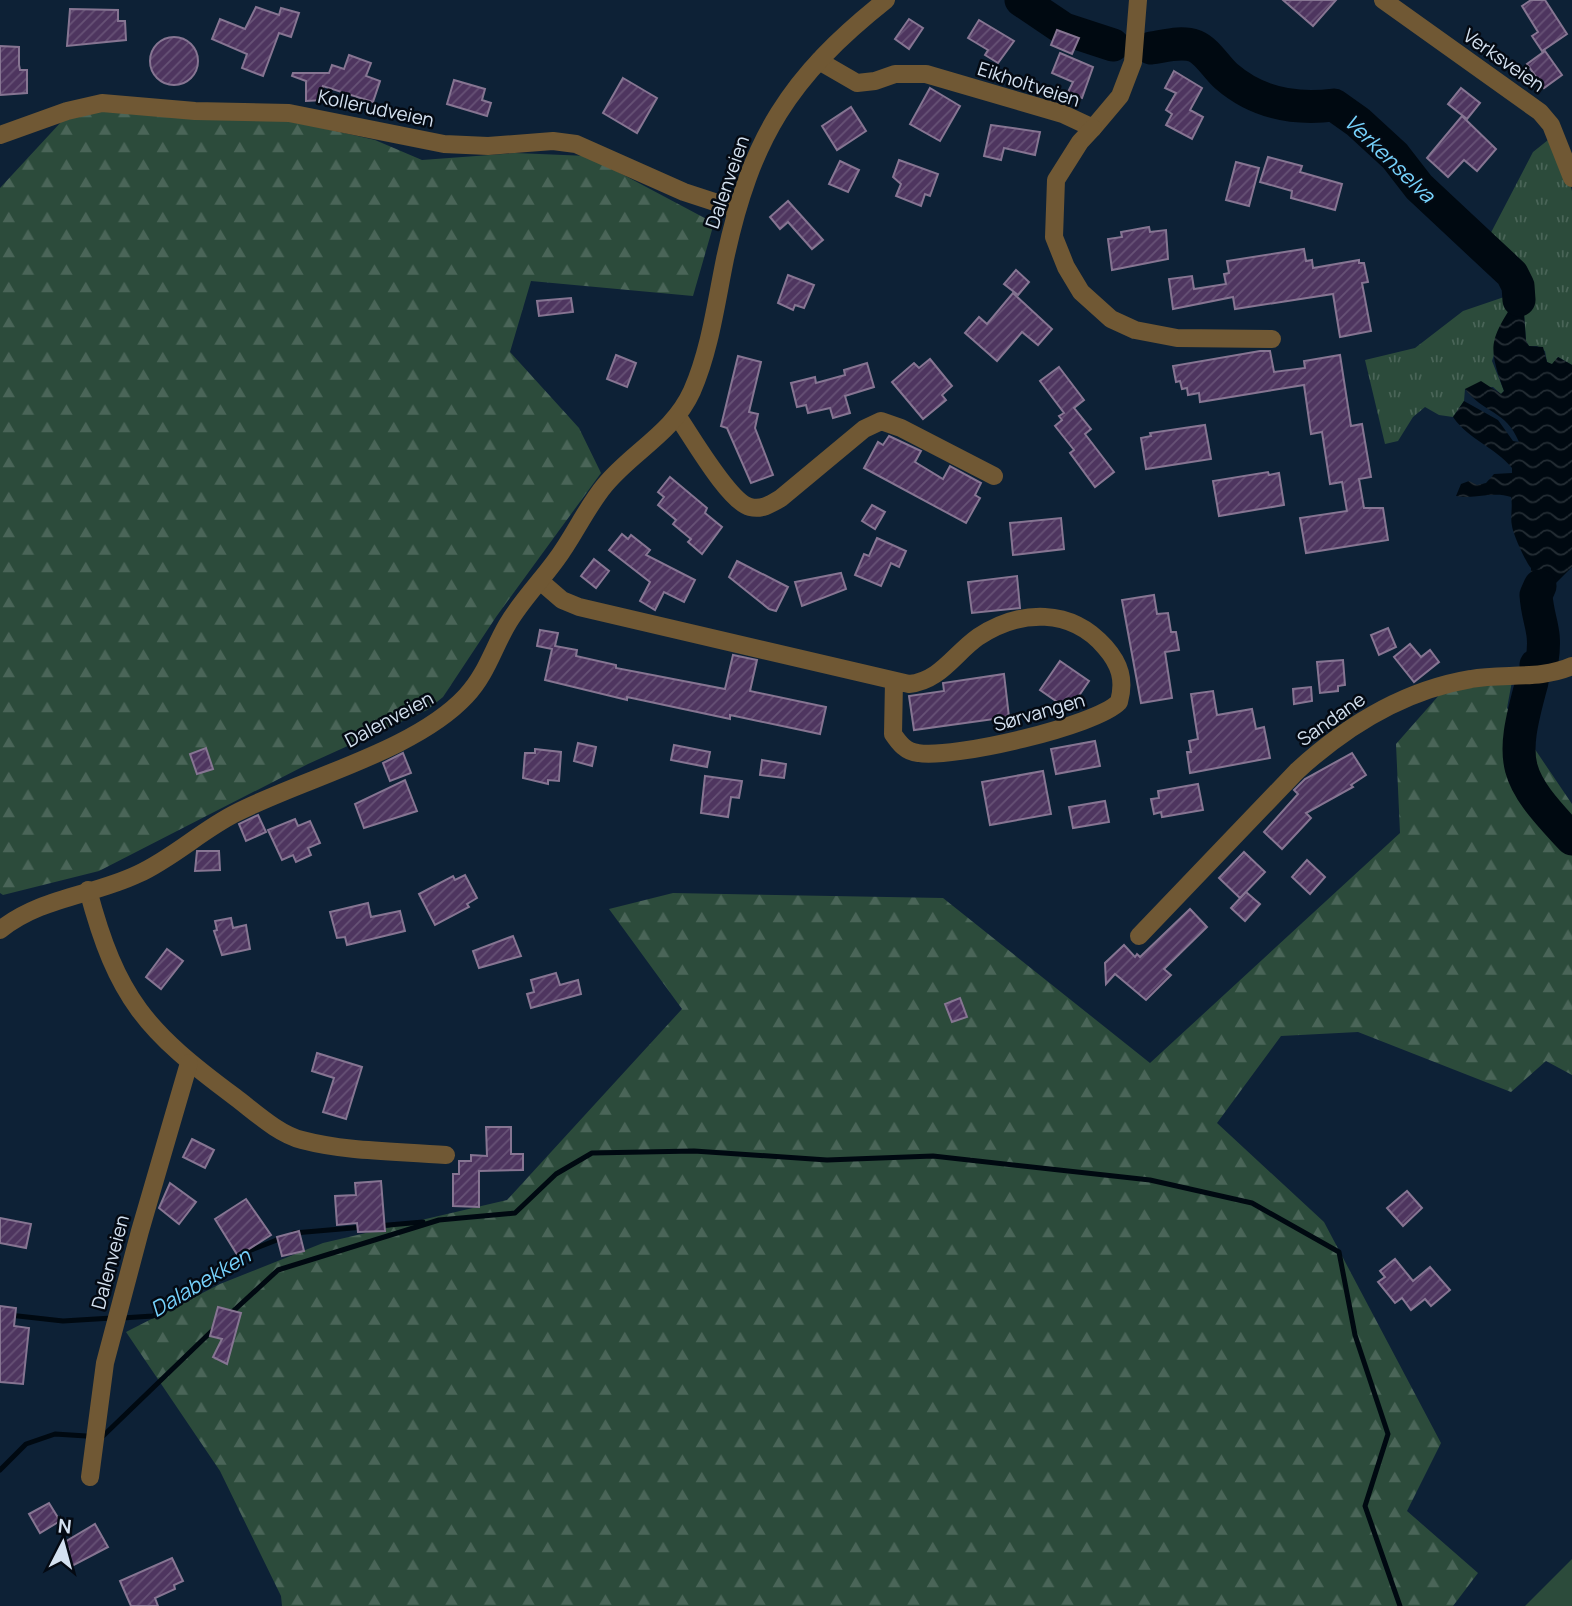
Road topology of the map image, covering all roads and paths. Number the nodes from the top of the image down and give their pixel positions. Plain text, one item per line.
1 (886, 0) edge
2 (1138, 0) edge
3 (1383, 0) edge
4 (819, 61) junction
5 (1093, 128) junction
6 (0, 135) edge
7 (1572, 178) edge
8 (736, 209) junction
9 (1272, 340) dead end
10 (678, 417) junction
11 (994, 476) dead end
12 (540, 581) junction
13 (1572, 666) edge
14 (894, 681) junction
15 (88, 890) junction
16 (0, 930) edge
17 (1139, 936) dead end
18 (189, 1063) junction
19 (446, 1155) dead end
20 (89, 1476) dead end

1 - 4 street, Dalenveien
2 - 5 street, Eikholtveien
3 - 7 street, Verksveien
4 - 5 street, Eikholtveien
4 - 8 street, Dalenveien
5 - 9 street
6 - 8 street, Kollerudveien
8 - 10 street, Dalenveien
10 - 11 street
10 - 12 street, Dalenveien
12 - 14 street, Sørvangen
12 - 15 street, Dalenveien
13 - 17 street, Sandane
14 - 14 street, Sørvangen
15 - 16 street, Dalenveien
15 - 18 street
18 - 19 street
18 - 20 street, Dalenveien

